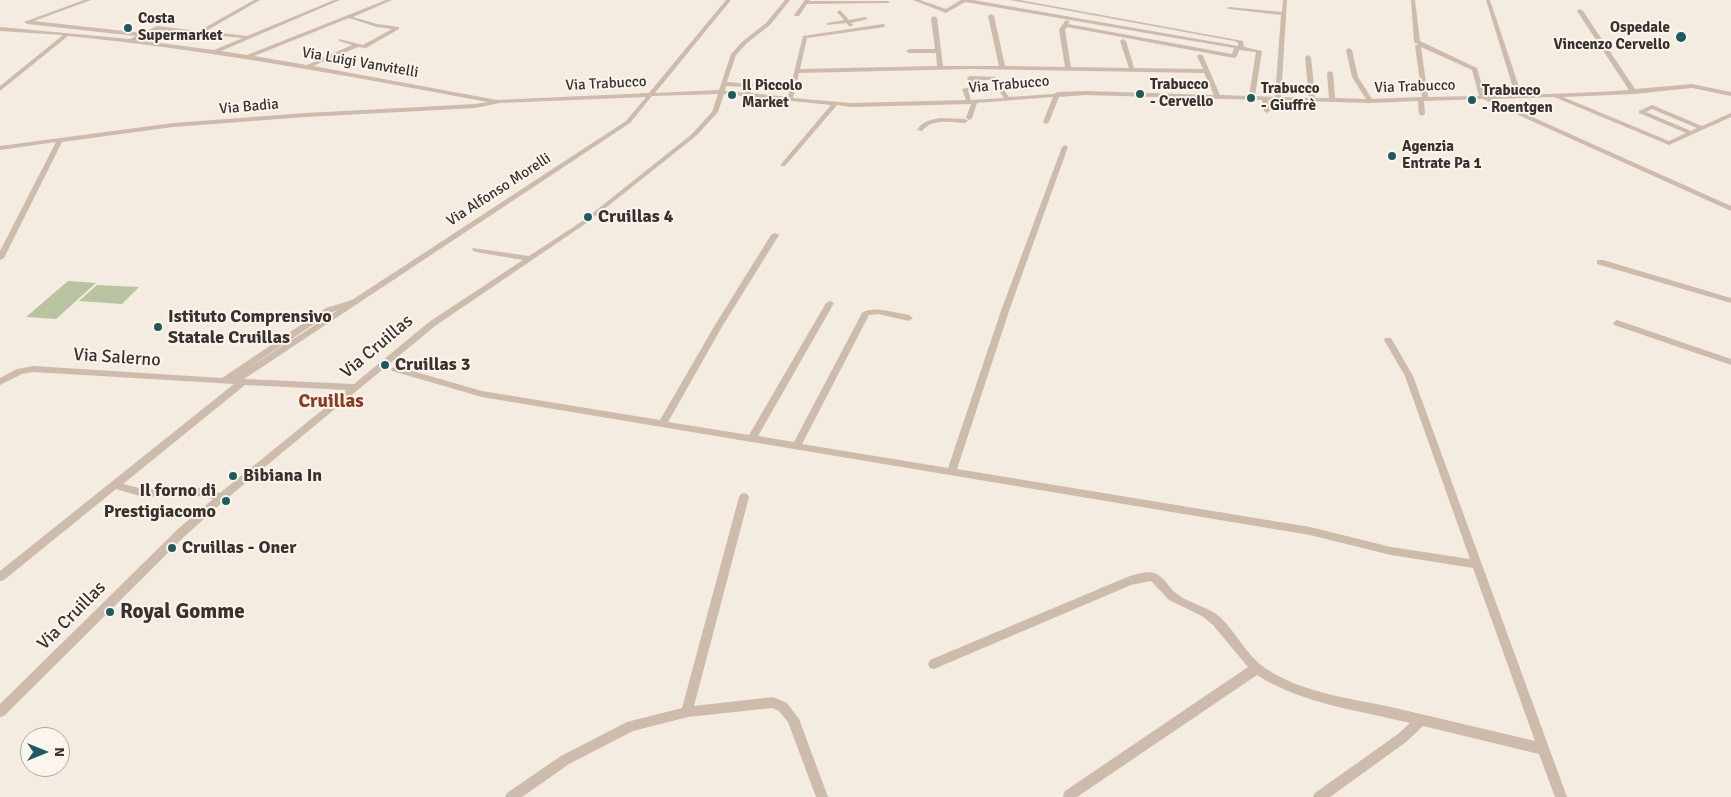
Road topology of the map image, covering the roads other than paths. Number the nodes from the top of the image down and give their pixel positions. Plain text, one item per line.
1 (89, 0) edge
2 (258, 0) edge
3 (338, 0) edge
4 (390, 0) edge
5 (729, 0) edge
6 (788, 0) edge
7 (915, 0) edge
8 (964, 0) edge
9 (1012, 0) edge
10 (1284, 0) edge
11 (1413, 0) edge
12 (1488, 0) edge
13 (855, 1) edge
14 (807, 2) edge
15 (888, 2) dead end
16 (1229, 8) dead end
17 (1580, 10) dead end
18 (840, 12) dead end
19 (1074, 14) dead end
20 (1284, 14) junction
21 (798, 15) dead end
22 (991, 16) dead end
23 (349, 17) junction
24 (934, 18) dead end
25 (1069, 19) junction
26 (865, 20) dead end
27 (27, 22) junction
28 (847, 22) junction
29 (829, 24) dead end
30 (1065, 25) junction
31 (883, 26) dead end
32 (0, 29) edge
33 (7, 30) junction
34 (855, 31) junction
35 (201, 32) junction
36 (67, 34) junction
37 (142, 35) junction
38 (248, 38) junction
39 (1180, 38) junction
40 (132, 40) junction
41 (341, 40) dead end
42 (1123, 41) dead end
43 (358, 45) junction
44 (1422, 45) junction
45 (1176, 46) junction
46 (1239, 48) junction
47 (1349, 50) dead end
48 (909, 51) dead end
49 (938, 51) junction
50 (215, 52) junction
51 (1200, 56) dead end
52 (1308, 56) dead end
53 (248, 57) junction
54 (308, 66) junction
55 (940, 67) junction
56 (1002, 67) junction
57 (1068, 67) junction
58 (1132, 69) junction
59 (797, 71) junction
60 (1207, 71) junction
61 (1330, 72) dead end
62 (0, 88) edge
63 (723, 88) junction
64 (1634, 92) junction
65 (649, 94) junction
66 (748, 94) junction
67 (1056, 94) junction
68 (1731, 94) edge
69 (1553, 95) junction
70 (1522, 96) junction
71 (1218, 97) junction
72 (1482, 97) junction
73 (1007, 98) junction
74 (1252, 98) junction
75 (1265, 98) junction
76 (1278, 98) junction
77 (790, 99) junction
78 (1312, 99) junction
79 (1423, 99) junction
80 (1332, 100) junction
81 (972, 101) junction
82 (1370, 101) junction
83 (500, 102) junction
84 (937, 103) junction
85 (834, 105) junction
86 (1267, 111) dead end
87 (1422, 114) dead end
88 (1731, 115) edge
89 (938, 121) junction
90 (1046, 122) dead end
91 (1703, 128) junction
92 (920, 130) dead end
93 (1692, 133) junction
94 (60, 140) junction
95 (1065, 147) dead end
96 (0, 148) edge
97 (783, 165) dead end
98 (1731, 209) edge
99 (775, 235) dead end
100 (476, 250) dead end
101 (0, 258) edge
102 (528, 258) junction
103 (1600, 262) dead end
104 (356, 300) junction
105 (1731, 301) edge
106 (830, 303) dead end
107 (909, 318) dead end
108 (1618, 323) dead end
109 (1388, 340) dead end
110 (1731, 362) edge
111 (395, 370) dead end
112 (223, 381) junction
113 (0, 382) edge
114 (239, 382) junction
115 (356, 387) junction
116 (663, 424) junction
117 (752, 438) junction
118 (797, 445) junction
119 (952, 470) junction
120 (114, 485) junction
121 (222, 497) junction
122 (744, 497) dead end
123 (1477, 564) junction
124 (0, 577) edge
125 (934, 664) dead end
126 (1257, 668) junction
127 (0, 712) edge
128 (688, 712) junction
129 (1420, 721) junction
130 (1544, 749) junction
131 (1069, 795) dead end
132 (511, 797) edge
133 (822, 797) edge
134 (1319, 797) edge
135 (1561, 797) edge

1 - 27 street
2 - 35 street
3 - 38 street
4 - 23 street
5 - 65 street, Via Alfonso Morelli
6 - 63 street, Via Cruillas
7 - 8 street
8 - 25 street
9 - 46 street
10 - 20 street
11 - 44 street
12 - 70 street
13 - 14 street
13 - 15 street
14 - 21 street
16 - 20 street
17 - 64 street
18 - 28 street
19 - 25 street
20 - 76 street
22 - 56 street
23 - 43 street
23 - 53 street
24 - 49 street
25 - 30 street
25 - 39 street
26 - 28 street
27 - 33 street
27 - 37 street
28 - 29 street
28 - 34 street
30 - 45 street
30 - 57 street
31 - 34 street
32 - 33 street, Via Luigi Vanvitelli
33 - 36 street, Via Luigi Vanvitelli
34 - 59 street
35 - 37 street
35 - 38 street
36 - 40 street, Via Luigi Vanvitelli
36 - 62 street
37 - 40 street
38 - 50 street
39 - 45 street
39 - 46 street
40 - 50 street, Via Luigi Vanvitelli
41 - 43 street
42 - 58 street
43 - 54 street
44 - 72 street
44 - 79 street
45 - 46 street
46 - 74 street
47 - 82 street
48 - 49 street
49 - 55 street
50 - 53 street, Via Luigi Vanvitelli
51 - 60 street
52 - 78 street
53 - 54 street, Via Luigi Vanvitelli
54 - 83 street, Via Luigi Vanvitelli
55 - 56 street
55 - 59 street
56 - 57 street
57 - 58 street
58 - 60 street
59 - 77 street
60 - 71 street
61 - 80 street
63 - 65 street, Via Trabucco
63 - 66 street, Via Trabucco
63 - 66 street
63 - 102 street, Via Cruillas
64 - 68 street, Via Trabucco
64 - 69 street, Via Trabucco
65 - 83 street, Via Trabucco
65 - 104 street, Via Alfonso Morelli
66 - 77 street, Via Trabucco
67 - 71 street, Via Trabucco
67 - 73 street, Via Trabucco
67 - 90 street
69 - 70 street, Via Trabucco
69 - 93 street
70 - 72 street, Via Trabucco
71 - 74 street, Via Trabucco
72 - 79 street, Via Trabucco
72 - 98 street
73 - 81 street, Via Trabucco
73 - 81 street
74 - 75 street, Via Trabucco
75 - 76 street, Via Trabucco
75 - 86 street
76 - 78 street, Via Trabucco
77 - 85 street, Via Trabucco
78 - 80 street, Via Trabucco
79 - 82 street, Via Trabucco
79 - 87 street
80 - 82 street, Via Trabucco
81 - 84 street, Via Trabucco
81 - 89 street
83 - 94 street, Via Badia
84 - 85 street, Via Trabucco
84 - 89 street
85 - 97 street
88 - 91 street
89 - 92 street
91 - 93 street
91 - 93 street
94 - 96 street, Via Badia
94 - 101 street
95 - 119 street
99 - 116 street
100 - 102 street
102 - 115 street, Via Cruillas
103 - 105 street
104 - 112 street, Via Alfonso Morelli
104 - 114 street, Via Alfonso Morelli
106 - 117 street
107 - 118 street
108 - 110 street
109 - 123 street
111 - 116 street
112 - 113 street, Via Salerno
112 - 114 street, Via Salerno
114 - 115 street, Via Salerno
114 - 120 street, Via Alfonso Morelli
115 - 121 street, Via Cruillas
116 - 117 street
117 - 118 street
118 - 119 street
119 - 123 street
120 - 121 street
120 - 124 street
121 - 127 street, Via Cruillas
122 - 128 street
123 - 130 street
125 - 126 street
126 - 129 street
126 - 131 street
128 - 132 street
128 - 133 street
129 - 130 street
129 - 134 street
130 - 135 street

